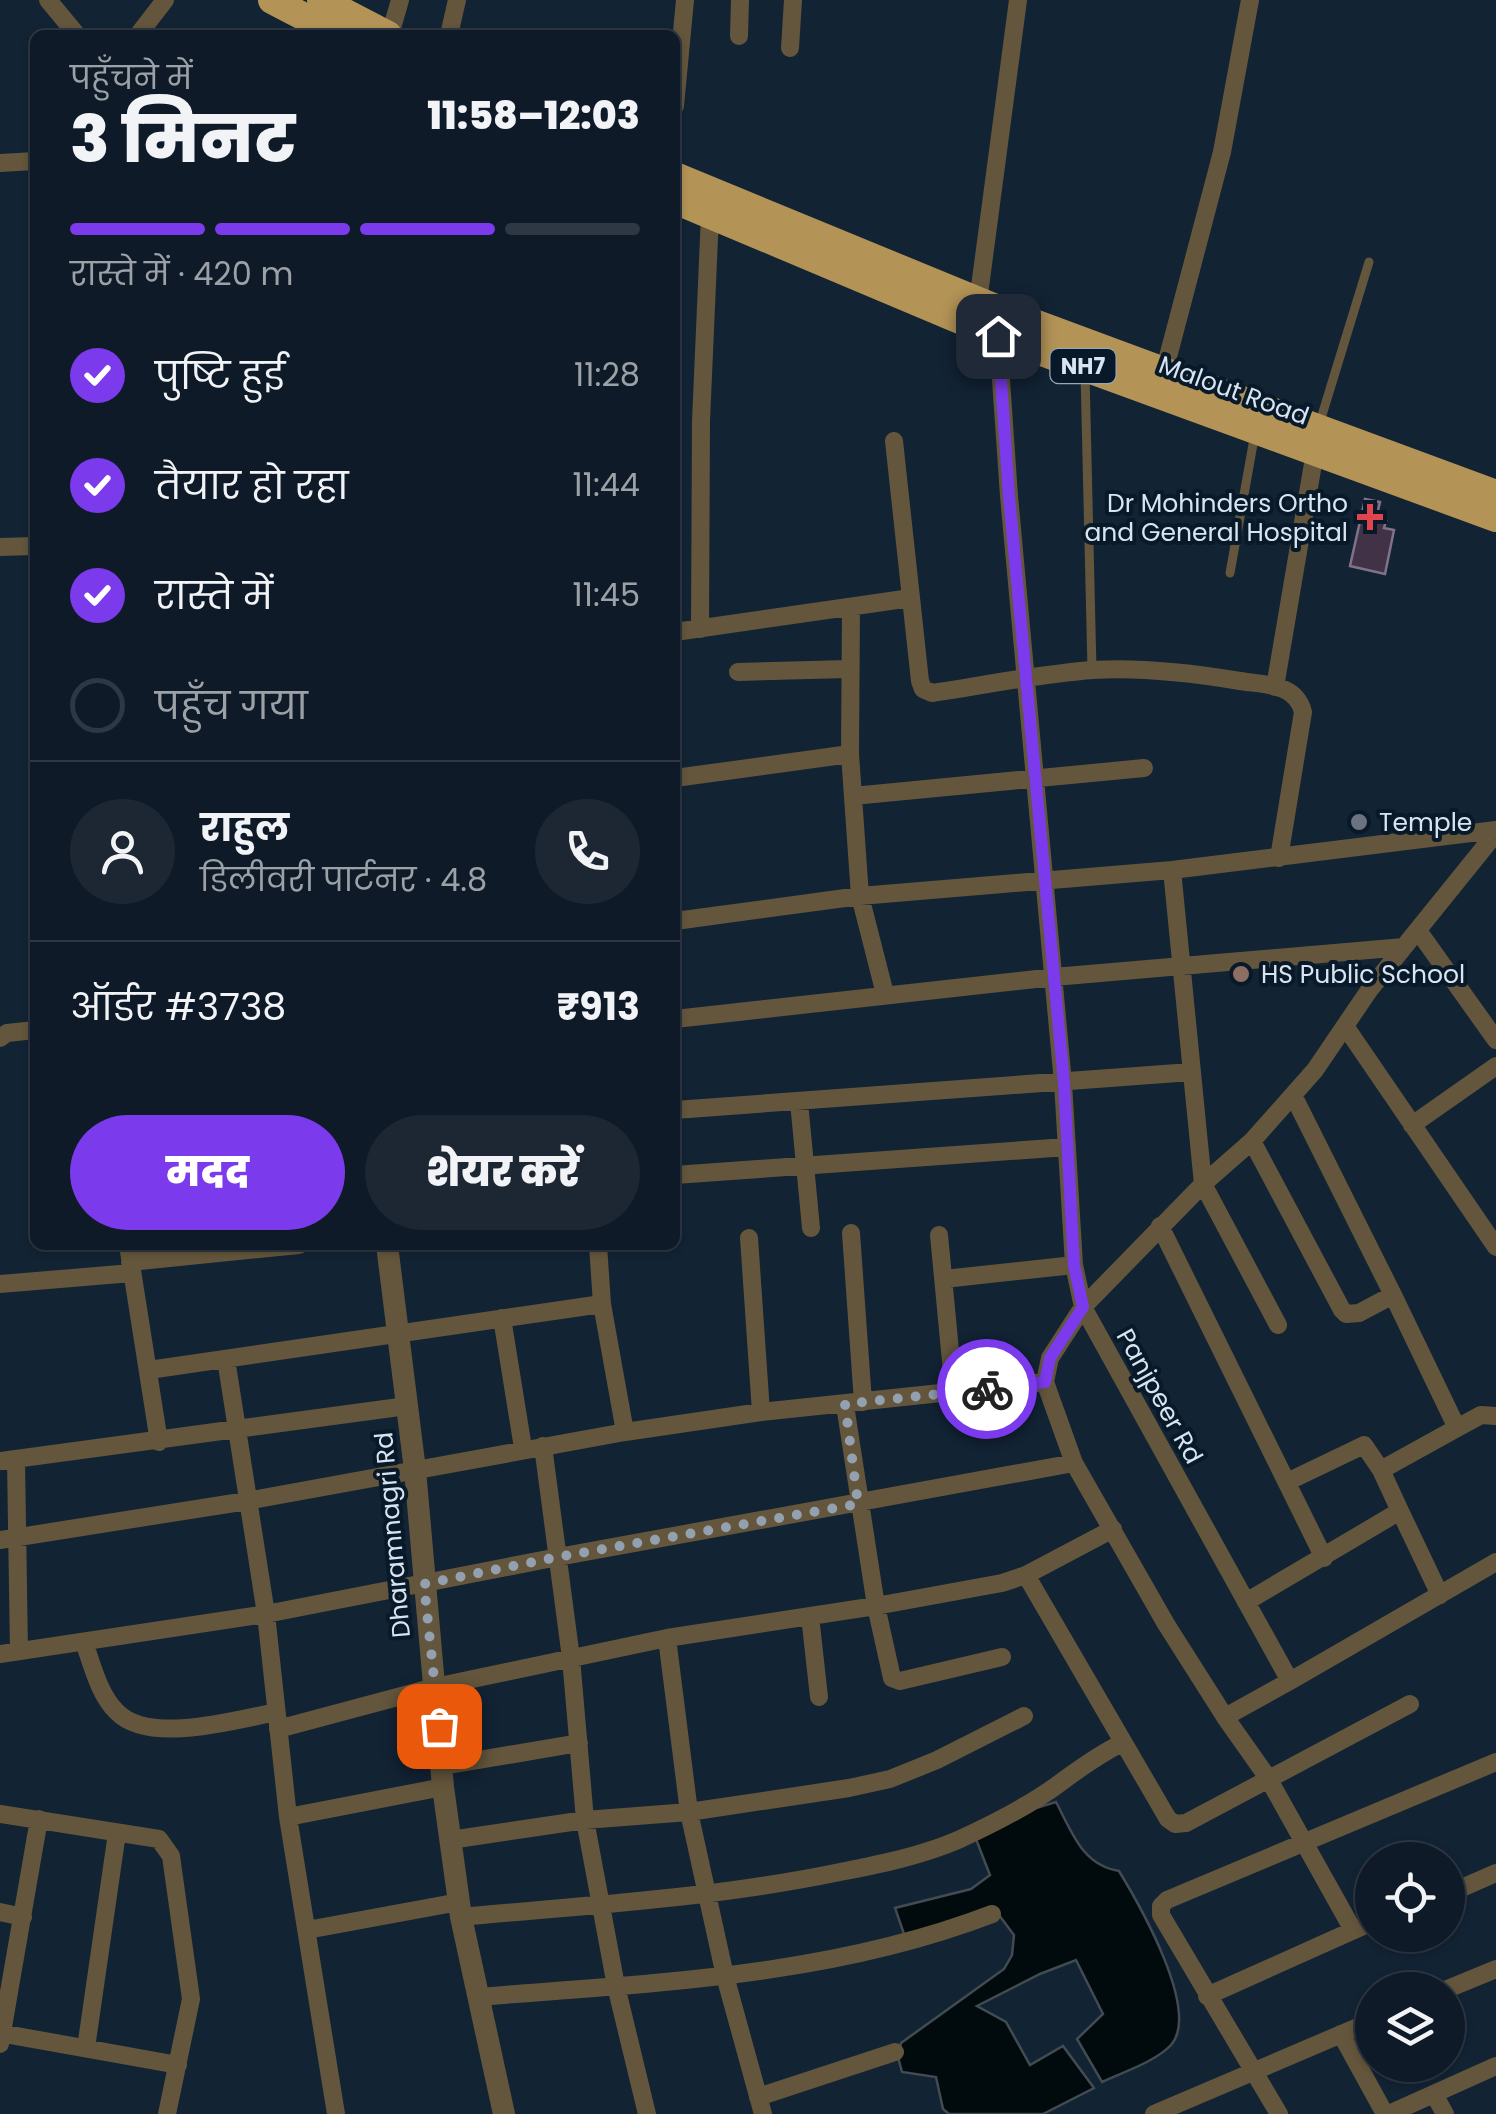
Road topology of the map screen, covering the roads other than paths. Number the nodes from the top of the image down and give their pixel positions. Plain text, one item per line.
1 (48, 0) edge
2 (164, 0) edge
3 (272, 0) edge
4 (321, 0) edge
5 (400, 0) edge
6 (458, 0) edge
7 (685, 0) edge
8 (740, 0) edge
9 (792, 0) edge
10 (1018, 0) edge
11 (1250, 0) edge
12 (73, 30) edge
13 (142, 30) edge
14 (329, 30) edge
15 (379, 30) edge
16 (391, 30) edge
17 (451, 30) edge
18 (738, 36) dead end
19 (790, 48) dead end
20 (680, 53) edge
21 (30, 161) edge
22 (0, 163) edge
23 (680, 178) edge
24 (680, 202) edge
25 (710, 215) junction
26 (1369, 262) dead end
27 (978, 302) junction
28 (998, 336) junction
29 (1084, 366) junction
30 (1164, 372) junction
31 (1256, 430) junction
32 (1317, 440) junction
33 (894, 442) dead end
34 (1496, 494) edge
35 (1496, 518) edge
36 (30, 546) edge
37 (0, 547) edge
38 (1230, 573) dead end
39 (911, 598) junction
40 (851, 607) junction
41 (700, 628) junction
42 (680, 631) edge
43 (848, 669) junction
44 (1092, 670) junction
45 (738, 672) dead end
46 (1026, 679) junction
47 (1275, 687) junction
48 (850, 754) junction
49 (1144, 768) dead end
50 (680, 777) edge
51 (1036, 779) junction
52 (853, 796) junction
53 (1496, 832) edge
54 (1279, 858) junction
55 (1172, 870) junction
56 (1046, 882) junction
57 (860, 896) junction
58 (680, 920) edge
59 (1420, 932) junction
60 (1404, 947) junction
61 (1181, 968) junction
62 (1054, 977) junction
63 (884, 994) junction
64 (680, 1018) edge
65 (1344, 1026) junction
66 (30, 1031) edge
67 (0, 1038) edge
68 (1496, 1040) edge
69 (1496, 1066) edge
70 (1190, 1072) junction
71 (1064, 1083) junction
72 (1293, 1094) junction
73 (799, 1102) junction
74 (680, 1110) edge
75 (1412, 1125) junction
76 (1252, 1141) junction
77 (1067, 1147) junction
78 (805, 1166) junction
79 (680, 1175) edge
80 (1203, 1184) junction
81 (1160, 1226) junction
82 (811, 1228) dead end
83 (851, 1233) dead end
84 (939, 1236) dead end
85 (749, 1238) dead end
86 (1496, 1247) edge
87 (243, 1250) edge
88 (388, 1250) edge
89 (598, 1250) edge
90 (130, 1260) edge
91 (1074, 1265) junction
92 (944, 1278) junction
93 (0, 1284) edge
94 (1393, 1295) junction
95 (602, 1304) junction
96 (1083, 1307) junction
97 (502, 1318) junction
98 (1278, 1325) dead end
99 (397, 1332) junction
100 (226, 1359) junction
101 (150, 1370) junction
102 (1045, 1382) junction
103 (954, 1392) junction
104 (854, 1403) junction
105 (408, 1406) junction
106 (761, 1412) junction
107 (1496, 1416) edge
108 (1457, 1428) junction
109 (239, 1431) junction
110 (625, 1432) junction
111 (159, 1442) junction
112 (543, 1446) junction
113 (523, 1448) junction
114 (8, 1461) edge
115 (1074, 1463) junction
116 (416, 1470) junction
117 (1381, 1470) junction
118 (1287, 1482) junction
119 (248, 1501) junction
120 (858, 1504) junction
121 (1400, 1512) junction
122 (1113, 1529) junction
123 (9, 1537) edge
124 (558, 1557) junction
125 (1324, 1558) junction
126 (1496, 1562) edge
127 (1026, 1575) junction
128 (424, 1584) junction
129 (1440, 1594) junction
130 (1246, 1602) junction
131 (876, 1606) junction
132 (266, 1614) junction
133 (810, 1616) junction
134 (667, 1638) junction
135 (84, 1642) junction
136 (9, 1653) edge
137 (1002, 1657) dead end
138 (571, 1658) junction
139 (1290, 1681) junction
140 (435, 1688) junction
141 (819, 1697) dead end
142 (1410, 1704) dead end
143 (1024, 1716) dead end
144 (1225, 1716) junction
145 (277, 1721) junction
146 (578, 1743) junction
147 (1122, 1743) junction
148 (1496, 1762) edge
149 (443, 1776) junction
150 (1268, 1778) junction
151 (689, 1812) junction
152 (0, 1814) edge
153 (288, 1818) junction
154 (39, 1819) junction
155 (585, 1820) junction
156 (117, 1833) junction
157 (450, 1840) junction
158 (1304, 1841) junction
159 (1496, 1874) edge
160 (1465, 1887) edge
161 (707, 1895) junction
162 (600, 1904) junction
163 (460, 1910) junction
164 (0, 1912) edge
165 (992, 1914) dead end
166 (23, 1916) junction
167 (307, 1930) junction
168 (1354, 1930) joint
169 (1496, 1969) edge
170 (725, 1976) junction
171 (1465, 1982) edge
172 (616, 1986) junction
173 (1207, 1996) junction
174 (477, 1997) junction
175 (1355, 2028) edge
176 (1341, 2034) junction
177 (1, 2037) edge
178 (86, 2048) junction
179 (894, 2052) dead end
180 (178, 2065) junction
181 (1496, 2066) edge
182 (1252, 2071) junction
183 (1434, 2094) junction
184 (761, 2106) edge
185 (1164, 2112) edge
186 (168, 2114) edge
187 (336, 2114) edge
188 (504, 2114) edge
189 (647, 2114) edge
190 (1279, 2114) edge
191 (1387, 2114) edge
192 (1445, 2114) edge

1 - 12 street
2 - 13 street
3 - 14 highway
4 - 15 highway
5 - 16 street
6 - 17 street
7 - 20 street
8 - 18 street
9 - 19 street
10 - 27 street
11 - 30 street
21 - 22 street
23 - 27 highway, Malout Road / NH7
24 - 25 highway, Malout Road / NH7
25 - 28 highway, Malout Road / NH7
25 - 41 street
26 - 32 lane
27 - 30 highway, Malout Road / NH7
28 - 29 highway, Malout Road / NH7
28 - 46 street, Panjpeer Rd
29 - 31 highway, Malout Road / NH7
29 - 44 lane
30 - 32 highway, Malout Road / NH7
31 - 32 highway, Malout Road / NH7
31 - 38 lane
32 - 34 highway, Malout Road / NH7
32 - 35 highway, Malout Road / NH7
32 - 47 street
33 - 39 street
36 - 37 street
39 - 40 street
39 - 46 street
40 - 41 street
40 - 43 street
41 - 42 street
43 - 45 street
43 - 48 street
44 - 46 street
44 - 47 street
46 - 51 street, Panjpeer Rd
47 - 54 street
48 - 50 street
48 - 52 street
49 - 51 street
51 - 52 street
51 - 56 street, Panjpeer Rd
52 - 57 street
53 - 54 street
53 - 59 street
54 - 55 street
55 - 56 street
55 - 61 street
56 - 57 street
56 - 62 street, Panjpeer Rd
57 - 58 street
57 - 63 street
59 - 60 street
59 - 68 street
60 - 61 street
60 - 65 street
61 - 62 street
61 - 70 street
62 - 63 street
62 - 71 street, Panjpeer Rd
63 - 64 street
65 - 72 street
65 - 75 street
66 - 67 street
69 - 75 street
70 - 71 street
70 - 80 street
71 - 73 street
71 - 77 street, Panjpeer Rd
72 - 76 street
72 - 94 street
73 - 74 street
73 - 78 street
75 - 86 street
76 - 80 street
76 - 94 street
77 - 78 street
77 - 91 street, Panjpeer Rd
78 - 79 street
78 - 82 street
80 - 81 street
80 - 98 street
81 - 96 street
81 - 118 street
83 - 104 street
84 - 92 street
85 - 106 street
87 - 90 street
88 - 99 street, Dharamnagri Rd
89 - 95 street
90 - 93 street
90 - 101 street
91 - 92 street
91 - 96 street, Panjpeer Rd
92 - 103 street
94 - 108 street
95 - 97 street
95 - 110 street
96 - 102 street
96 - 130 street, Panjpeer Rd
97 - 99 street
97 - 113 street
99 - 100 street
99 - 105 street, Dharamnagri Rd
100 - 101 street
100 - 109 street
101 - 111 street
102 - 103 street
102 - 115 street
103 - 104 street
104 - 106 street
104 - 120 street
105 - 109 street
105 - 116 street, Dharamnagri Rd
106 - 110 street
107 - 108 street
108 - 117 street
109 - 111 street
109 - 119 street
110 - 112 street
111 - 114 street
112 - 113 street
112 - 124 street
113 - 116 street
114 - 123 street
115 - 120 street
115 - 122 street
116 - 119 street
116 - 128 street, Dharamnagri Rd
117 - 118 street
117 - 121 street
118 - 125 street
119 - 123 street
119 - 132 street
120 - 124 street
120 - 131 street
121 - 125 street
121 - 129 street
122 - 127 street
122 - 144 street
123 - 136 street
124 - 128 street
124 - 138 street
125 - 130 street
126 - 129 street
127 - 131 street
127 - 147 street
128 - 132 street
128 - 140 street, Dharamnagri Rd
129 - 139 street
130 - 139 street, Panjpeer Rd
131 - 133 street
131 - 137 street
132 - 135 street
132 - 145 street
133 - 134 street
133 - 141 street
134 - 138 street
134 - 151 street
135 - 136 street
135 - 145 street
138 - 140 street
138 - 146 street
139 - 144 street
140 - 145 street
140 - 149 street, Dharamnagri Rd
142 - 150 street
143 - 151 street
144 - 150 street
145 - 153 street
146 - 149 street
146 - 155 street
147 - 150 street
147 - 161 street
148 - 158 street
149 - 153 street
149 - 157 street, Dharamnagri Rd
150 - 158 street
151 - 155 street
151 - 161 street
152 - 154 street
153 - 167 street
154 - 156 street
154 - 166 street
155 - 157 street
155 - 162 street
156 - 178 street
156 - 180 street
157 - 163 street, Dharamnagri Rd
158 - 168 street
158 - 173 street
159 - 160 street
161 - 162 street
161 - 170 street
162 - 163 street
162 - 172 street
163 - 167 street
163 - 174 street, Dharamnagri Rd
164 - 166 street
165 - 170 street
166 - 177 street
167 - 187 street
168 - 173 street
169 - 171 street
170 - 172 street
170 - 184 street
172 - 174 street
172 - 189 street
173 - 182 street
174 - 188 street, Dharamnagri Rd
175 - 176 street
176 - 182 street
176 - 191 street
177 - 178 street
178 - 180 street
179 - 184 street
180 - 186 street
181 - 183 street
182 - 185 street
182 - 190 street
183 - 191 street
183 - 192 street

